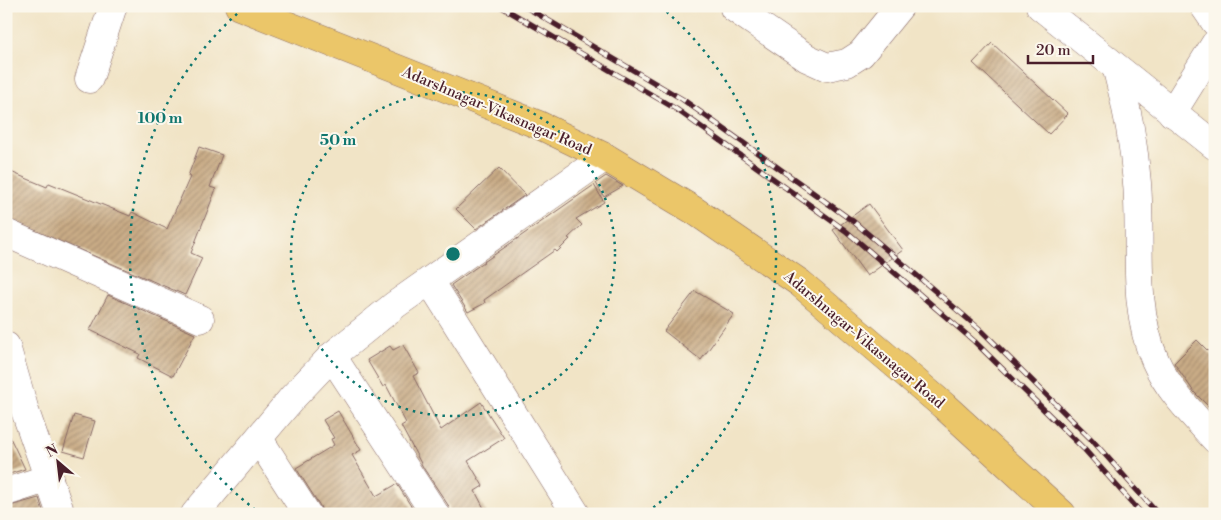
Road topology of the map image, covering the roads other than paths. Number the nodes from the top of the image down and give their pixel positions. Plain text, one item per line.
1 (113, 6) edge
2 (239, 6) edge
3 (900, 6) edge
4 (1040, 6) edge
5 (1204, 6) edge
6 (734, 8) dead end
7 (1215, 22) edge
8 (1215, 44) edge
9 (1117, 70) junction
10 (89, 80) dead end
11 (1172, 113) junction
12 (1215, 146) edge
13 (605, 158) junction
14 (6, 233) edge
15 (430, 281) junction
16 (200, 319) dead end
17 (6, 346) edge
18 (332, 356) junction
19 (259, 438) junction
20 (1215, 439) edge
21 (49, 478) junction
22 (6, 492) edge
23 (61, 514) edge
24 (194, 514) edge
25 (307, 514) edge
26 (435, 514) edge
27 (576, 514) edge
28 (1062, 514) edge

1 - 10 street
2 - 13 main road, Adarshnagar-Vikasnagar Road
3 - 6 street
4 - 9 street
5 - 7 street
8 - 11 street
9 - 11 street
9 - 20 street
11 - 12 street
13 - 15 street
13 - 28 main road, Adarshnagar-Vikasnagar Road
14 - 16 street
15 - 18 street
15 - 27 street
17 - 21 street
18 - 19 street
18 - 26 street
19 - 24 street
19 - 25 street
21 - 22 street
21 - 23 street

